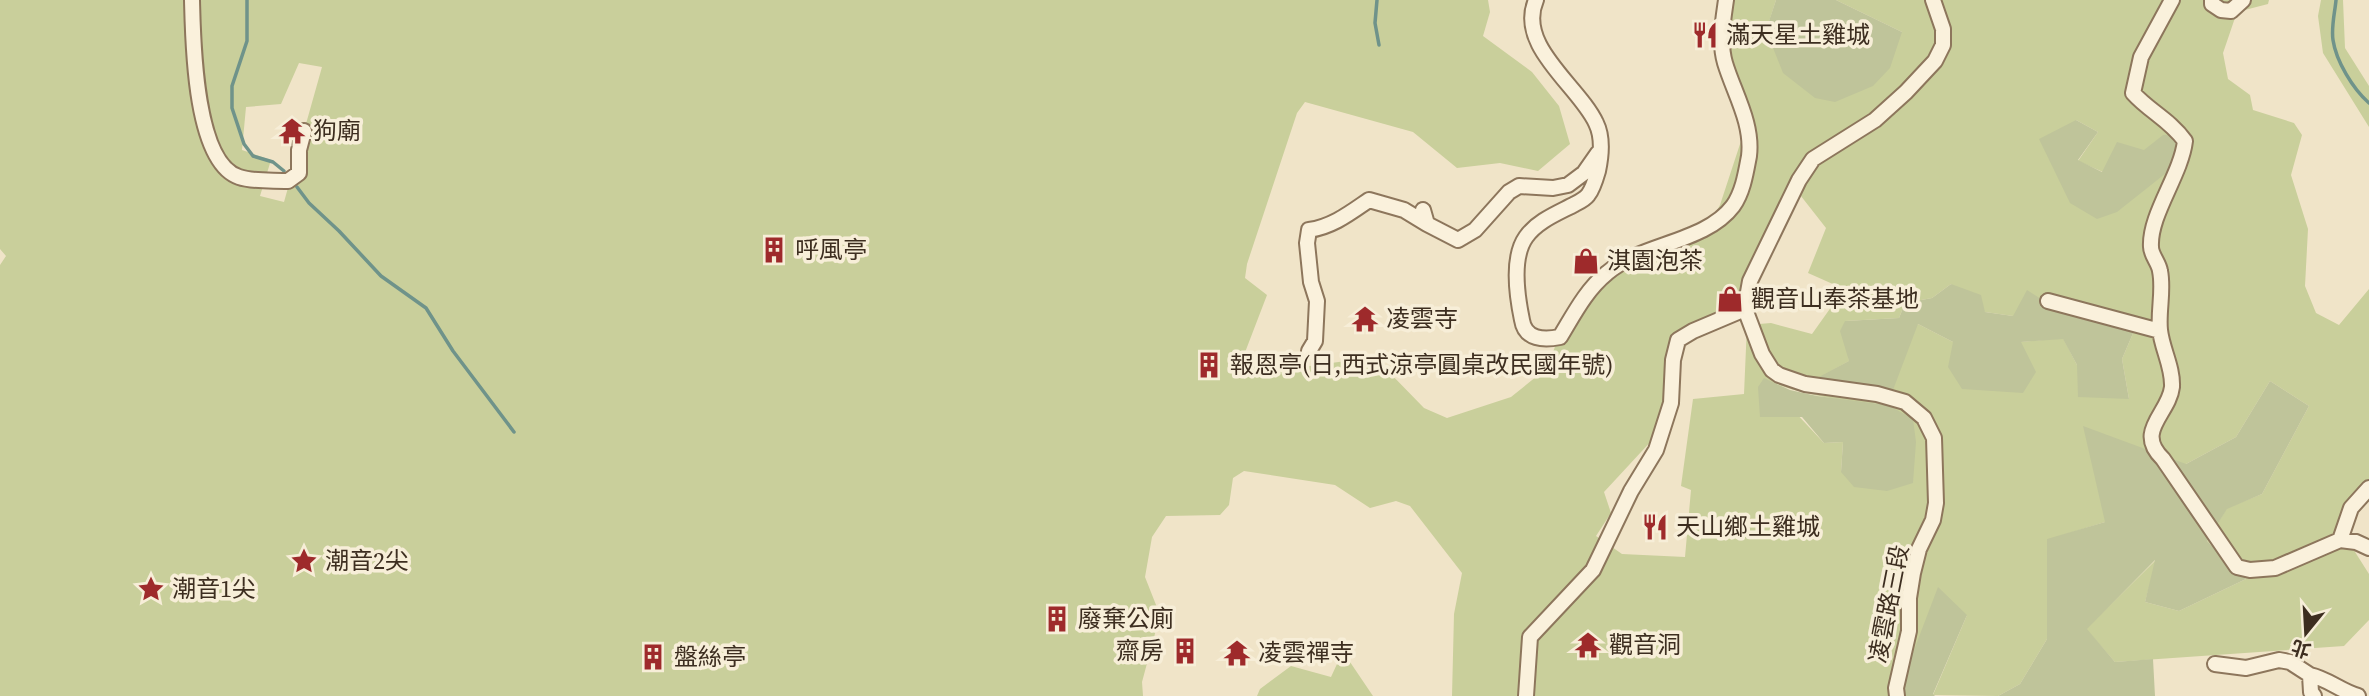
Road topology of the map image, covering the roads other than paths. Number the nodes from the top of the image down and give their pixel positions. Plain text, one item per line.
1 (192, 0) edge
2 (1536, 0) edge
3 (1726, 0) edge
4 (1933, 0) edge
5 (2172, 0) edge
6 (2212, 0) edge
7 (2243, 0) edge
8 (304, 131) dead end
9 (1601, 149) junction
10 (1423, 210) dead end
11 (1427, 225) junction
12 (2048, 301) dead end
13 (1745, 309) junction
14 (2160, 331) junction
15 (1309, 351) dead end
16 (2369, 488) edge
17 (2340, 540) junction
18 (2369, 548) edge
19 (2214, 664) dead end
20 (2310, 675) junction
21 (1526, 696) edge
22 (1896, 696) edge
23 (2314, 696) edge
24 (2358, 696) edge

1 - 8 street
2 - 9 street
3 - 9 street
4 - 13 street
5 - 14 street
6 - 7 street
9 - 11 street
10 - 11 street
11 - 15 street
12 - 14 street
13 - 21 street
13 - 22 street, 凌雲路三段
14 - 17 street
16 - 17 street
17 - 18 street
19 - 20 street
20 - 23 street
20 - 24 street

